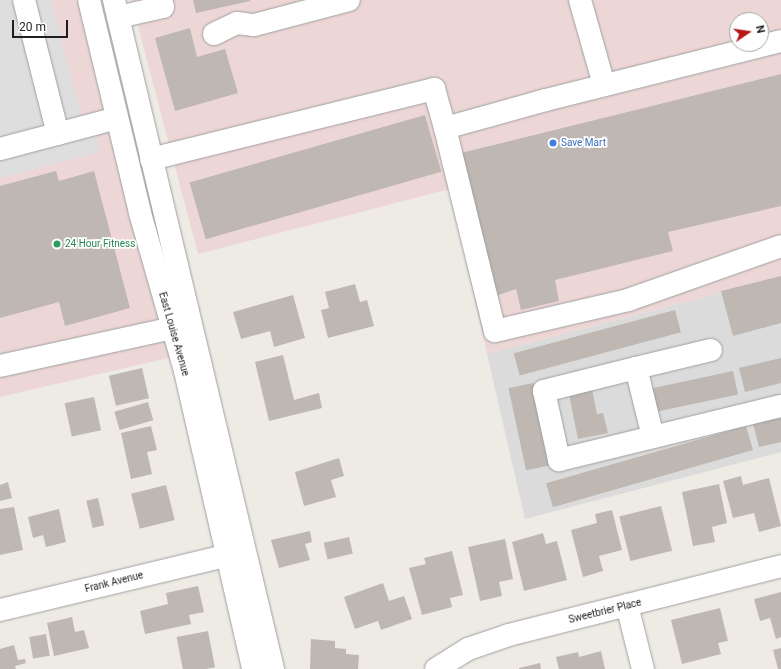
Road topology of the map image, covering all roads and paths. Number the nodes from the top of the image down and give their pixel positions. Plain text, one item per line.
1 (24, 0) edge
2 (89, 0) edge
3 (161, 0) edge
4 (348, 0) edge
5 (580, 0) edge
6 (116, 8) edge
7 (214, 34) dead end
8 (781, 41) edge
9 (604, 85) junction
10 (117, 118) junction
11 (445, 128) junction
12 (58, 134) junction
13 (0, 149) edge
14 (151, 159) junction
15 (781, 246) edge
16 (173, 328) junction
17 (711, 350) dead end
18 (0, 366) edge
19 (636, 368) junction
20 (781, 406) edge
21 (653, 437) junction
22 (237, 553) junction
23 (781, 566) edge
24 (627, 605) junction
25 (0, 610) edge
26 (253, 669) edge
27 (273, 669) edge
28 (436, 669) edge
29 (643, 669) edge

1 - 12 street
2 - 10 street, East Louise Avenue
3 - 6 street
4 - 7 street
5 - 9 street
6 - 14 street, East Louise Avenue
8 - 9 street
9 - 11 street
10 - 12 street
10 - 16 street, East Louise Avenue
11 - 14 street
11 - 15 street
12 - 13 street
14 - 22 street, East Louise Avenue
16 - 18 street
16 - 22 street, East Louise Avenue
17 - 19 street
19 - 21 street
19 - 21 street
20 - 21 street
22 - 25 street, Frank Avenue
22 - 26 street, East Louise Avenue
22 - 27 street, East Louise Avenue
23 - 24 street, Sweetbrier Place
24 - 28 street, Sweetbrier Place
24 - 29 street

